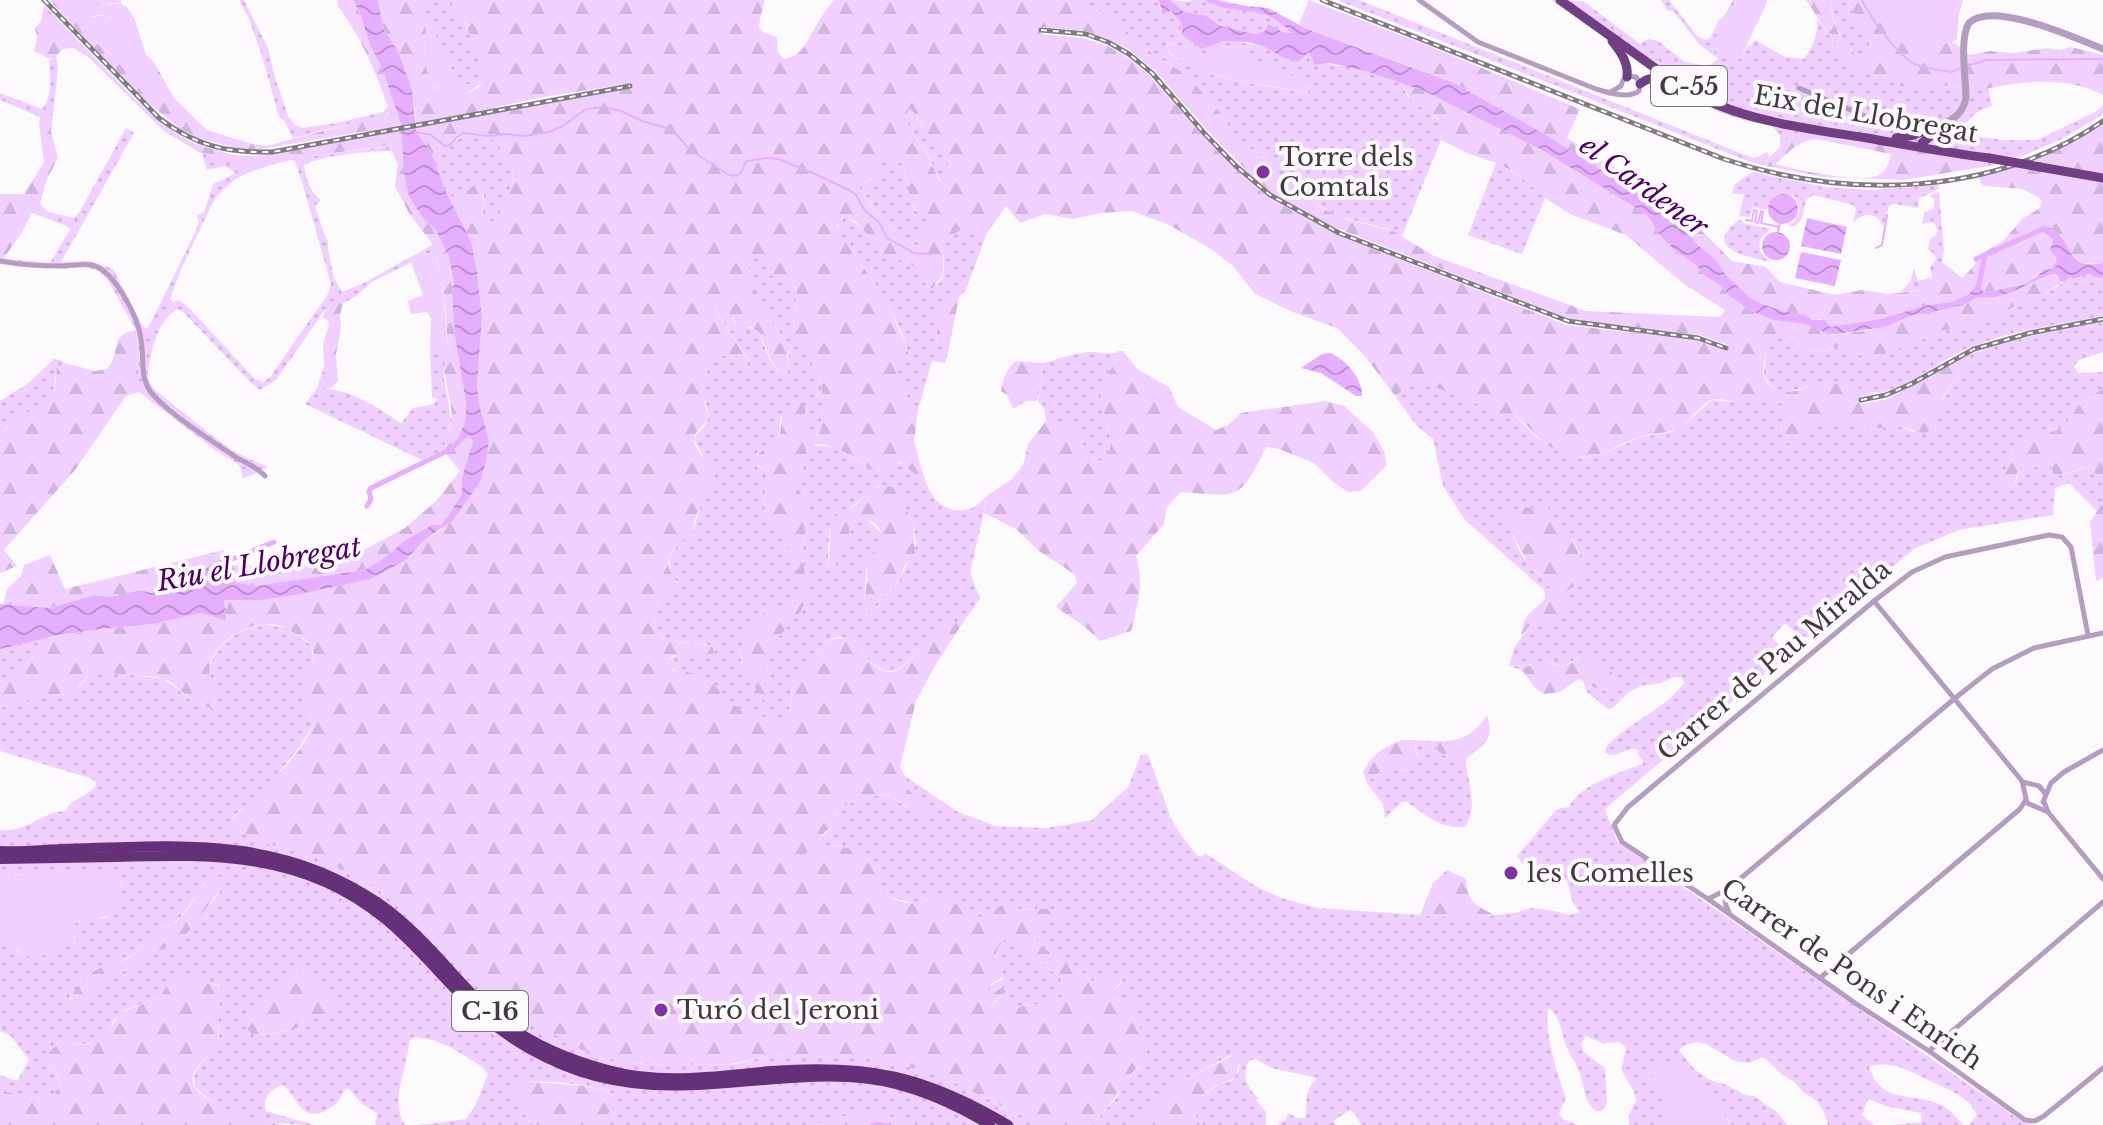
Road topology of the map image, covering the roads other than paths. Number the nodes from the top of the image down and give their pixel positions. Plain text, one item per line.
1 (1419, 0) edge
2 (1560, 0) edge
3 (1569, 0) edge
4 (1585, 18) junction
5 (2103, 49) edge
6 (1624, 81) junction
7 (1640, 84) junction
8 (1799, 88) dead end
9 (1609, 93) junction
10 (1625, 94) junction
11 (1729, 110) junction
12 (1941, 127) junction
13 (1926, 130) junction
14 (1895, 140) junction
15 (1922, 143) junction
16 (1940, 148) junction
17 (2102, 176) edge
18 (0, 261) edge
19 (265, 476) dead end
20 (1874, 601) junction
21 (2103, 633) edge
22 (2088, 635) junction
23 (1954, 699) junction
24 (2103, 750) edge
25 (2022, 781) junction
26 (2051, 783) junction
27 (2037, 786) junction
28 (2045, 794) junction
29 (2029, 801) junction
30 (2044, 802) junction
31 (2048, 812) junction
32 (1614, 825) joint
33 (0, 851) edge
34 (0, 859) edge
35 (2103, 879) edge
36 (1728, 889) junction
37 (1708, 899) junction
38 (2103, 902) edge
39 (1729, 913) junction
40 (1820, 978) junction
41 (1929, 1051) junction
42 (2103, 1068) edge
43 (990, 1125) edge
44 (1008, 1125) edge

1 - 9 street
2 - 4 highway, Eix del Llobregat / C-55
3 - 14 highway, Eix del Llobregat / C-55
4 - 6 highway
4 - 11 highway, Eix del Llobregat / C-55
5 - 12 street
6 - 7 street
6 - 9 street
6 - 10 street
7 - 10 street
7 - 11 highway
8 - 13 street
9 - 10 street
11 - 14 highway, Eix del Llobregat / C-55
12 - 13 highway
12 - 15 highway
12 - 16 highway
13 - 14 highway
13 - 15 highway
14 - 15 highway
14 - 16 highway, Eix del Llobregat / C-55
15 - 16 highway
16 - 17 highway, Eix del Llobregat / C-55, bridge
18 - 19 street
20 - 22 street, Carrer de Pau Miralda
20 - 23 street
20 - 32 street, Carrer de Pau Miralda
21 - 22 street
22 - 23 street
23 - 25 street
23 - 36 street
24 - 26 street
25 - 27 street
25 - 29 street
26 - 27 street
26 - 28 street
27 - 28 street
27 - 29 street
28 - 30 street
29 - 30 street
29 - 31 street
29 - 40 street
30 - 31 street
31 - 35 street
32 - 37 street, Carrer de Pons i Enrich
33 - 44 highway, C-16
34 - 43 highway, C-16
36 - 37 street
36 - 39 street
37 - 39 street, Carrer de Pons i Enrich
38 - 41 street
39 - 40 street, Carrer de Pons i Enrich
40 - 41 street, Carrer de Pons i Enrich
41 - 42 street, Carrer de Pons i Enrich

